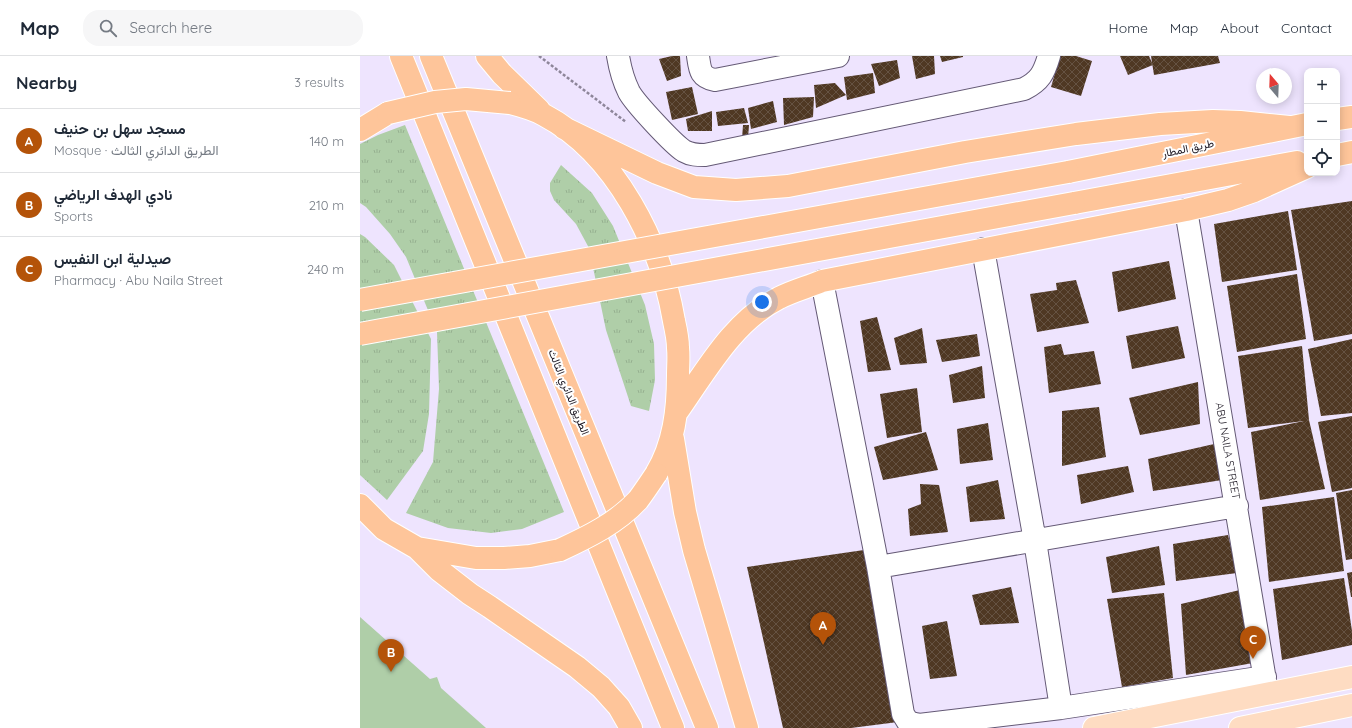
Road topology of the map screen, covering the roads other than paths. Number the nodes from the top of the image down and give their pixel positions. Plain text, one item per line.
1 (401, 56) edge
2 (431, 56) edge
3 (487, 56) edge
4 (618, 56) edge
5 (698, 56) edge
6 (838, 56) edge
7 (1049, 56) edge
8 (544, 115) junction
9 (1352, 117) edge
10 (1340, 119) edge
11 (1298, 125) edge
12 (564, 128) junction
13 (360, 130) edge
14 (1352, 152) edge
15 (1340, 154) edge
16 (1304, 161) edge
17 (1304, 168) edge
18 (1186, 210) junction
19 (983, 249) junction
20 (822, 281) junction
21 (360, 300) edge
22 (360, 334) edge
23 (677, 412) junction
24 (673, 435) junction
25 (360, 505) edge
26 (1237, 506) junction
27 (360, 516) edge
28 (384, 529) junction
29 (1034, 541) junction
30 (417, 548) junction
31 (878, 567) junction
32 (1352, 677) edge
33 (1266, 685) junction
34 (1352, 705) edge
35 (1061, 708) junction
36 (631, 728) edge
37 (673, 728) edge
38 (706, 728) edge
39 (747, 728) edge
40 (1094, 728) edge
41 (1240, 728) edge

1 - 37 highway
2 - 38 highway, الطريق الدائري الثالث
3 - 8 highway
4 - 7 street
5 - 6 street
8 - 12 highway
8 - 13 highway, bridge
9 - 10 highway
11 - 12 highway
11 - 21 highway, طريق المطار, bridge
12 - 23 highway
14 - 15 highway
16 - 22 highway, bridge
17 - 18 highway
18 - 19 highway
18 - 26 street, ABU NAILA STREET
19 - 20 highway
19 - 29 street
20 - 23 highway
20 - 31 street
23 - 24 highway
24 - 30 highway, bridge
24 - 39 highway
25 - 28 highway
26 - 29 street
26 - 33 street, ABU NAILA STREET
27 - 28 highway
28 - 30 highway
29 - 31 street
29 - 35 street
30 - 36 highway
31 - 35 street
32 - 33 main road
33 - 35 street
33 - 40 main road
34 - 41 main road

